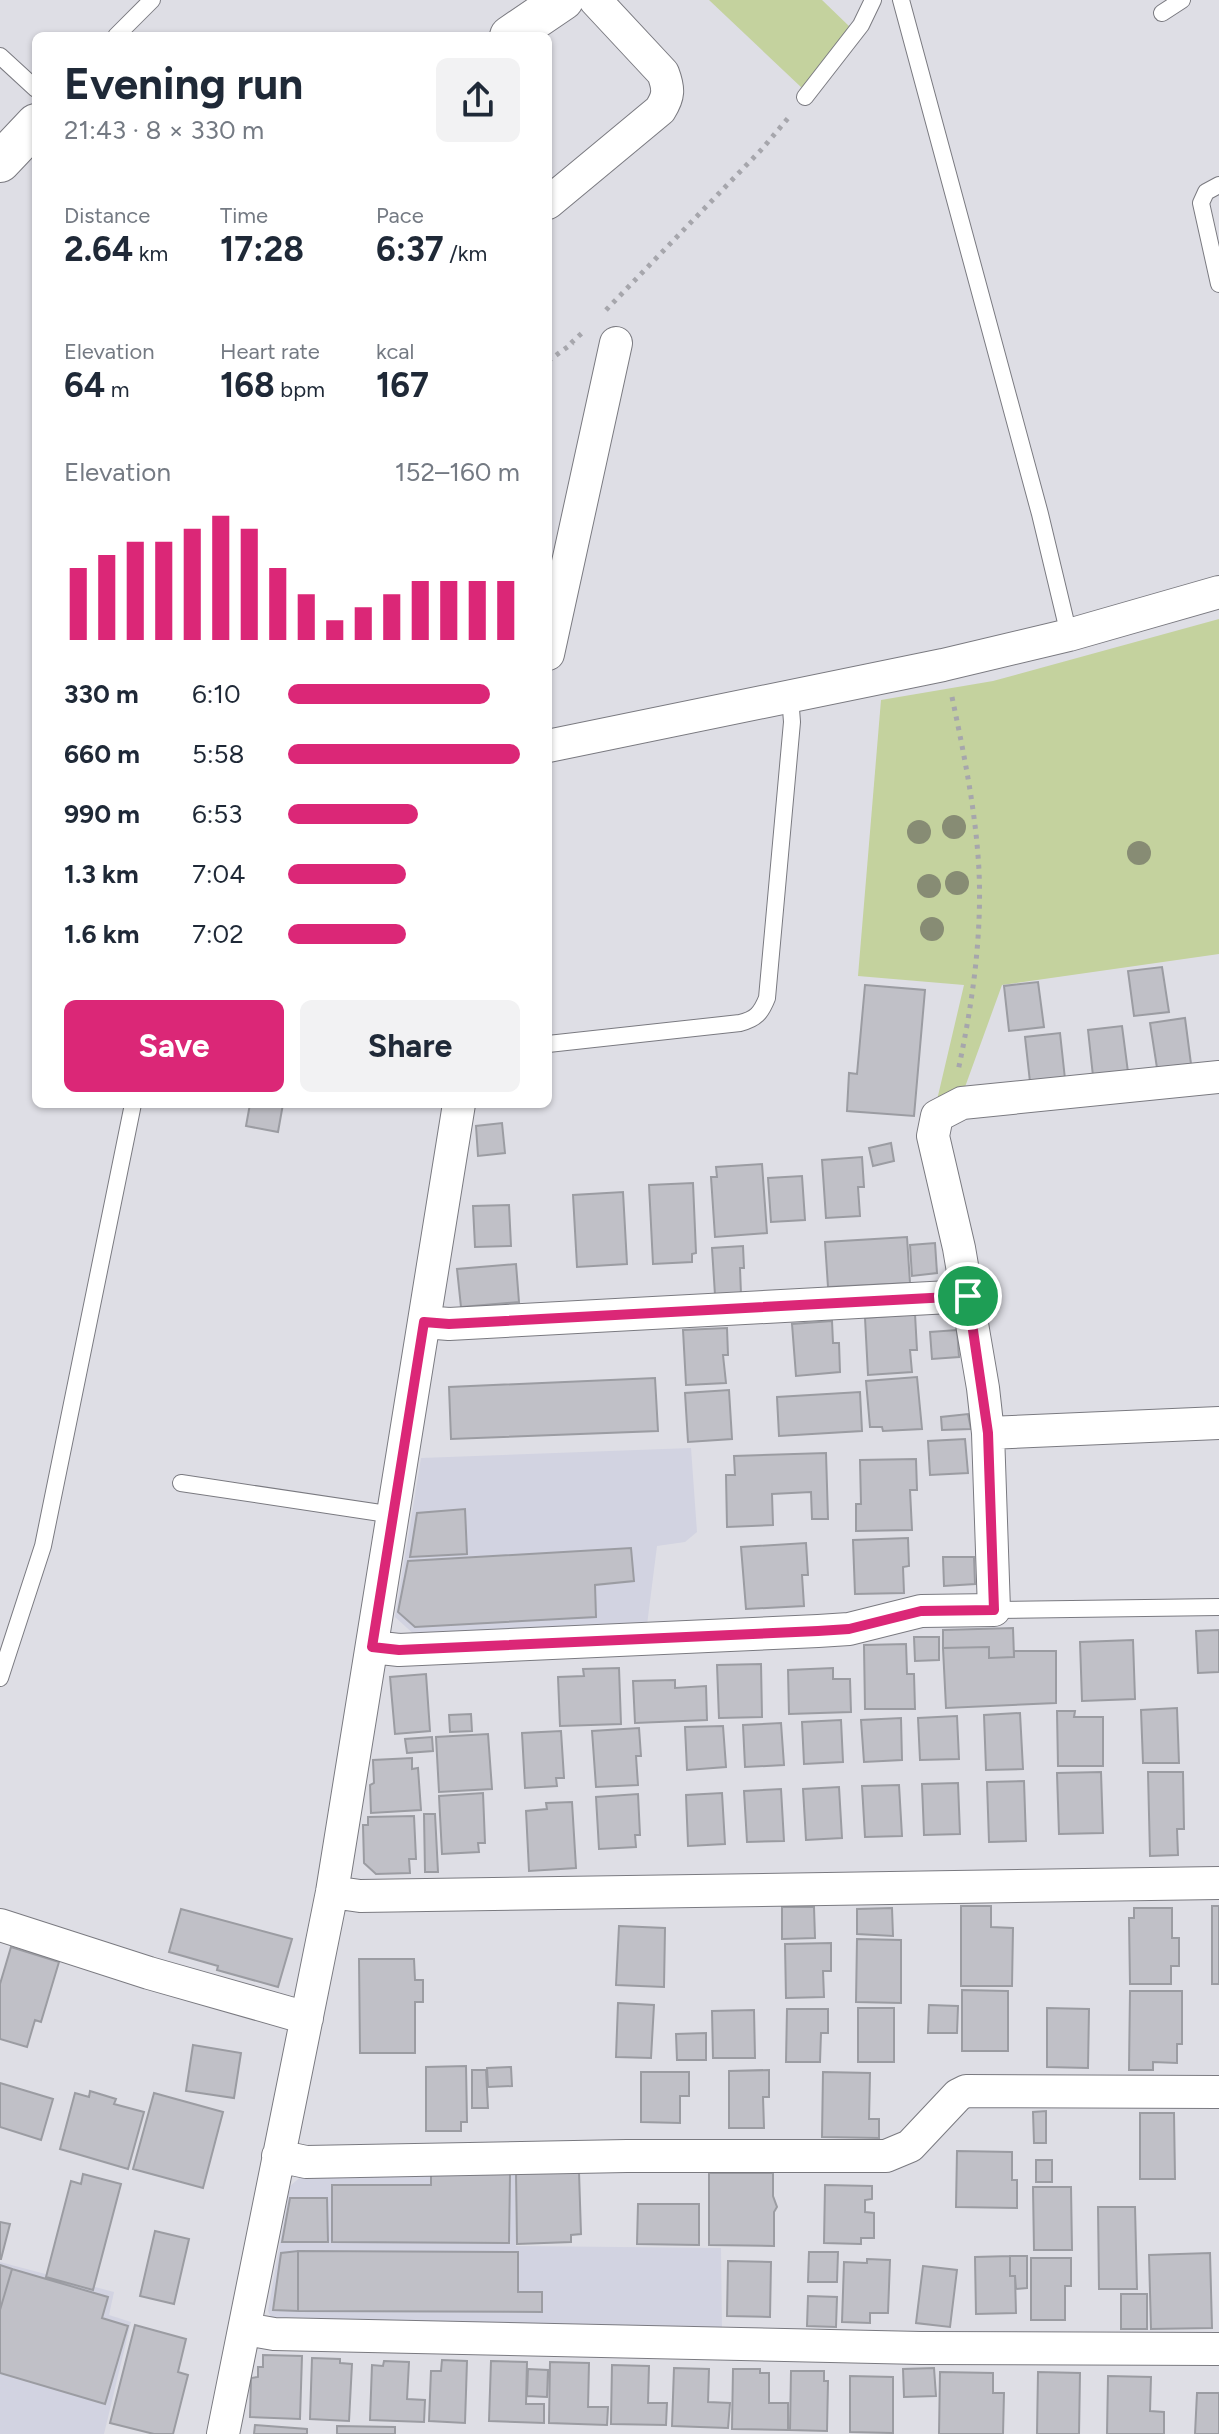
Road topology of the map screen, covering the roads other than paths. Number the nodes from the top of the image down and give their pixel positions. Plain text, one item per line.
1 (152, 0) edge
2 (563, 0) edge
3 (595, 0) edge
4 (873, 0) edge
5 (901, 0) edge
6 (1182, 0) edge
7 (1162, 13) dead end
8 (120, 32) edge
9 (516, 32) edge
10 (0, 56) edge
11 (32, 85) edge
12 (805, 97) road end
13 (32, 128) edge
14 (0, 162) edge
15 (1219, 185) edge
16 (552, 200) edge
17 (1219, 284) edge
18 (616, 343) dead end
19 (1219, 592) edge
20 (1069, 635) junction
21 (552, 636) edge
22 (790, 696) junction
23 (552, 745) edge
24 (552, 1044) edge
25 (1219, 1077) edge
26 (132, 1108) edge
27 (458, 1108) edge
28 (968, 1296) junction
29 (424, 1322) junction
30 (1219, 1423) edge
31 (988, 1433) junction
32 (181, 1483) dead end
33 (394, 1515) junction
34 (1219, 1607) edge
35 (994, 1610) junction
36 (372, 1647) junction
37 (0, 1678) edge
38 (1219, 1883) edge
39 (332, 1892) junction
40 (0, 1925) edge
41 (307, 2018) junction
42 (1219, 2092) edge
43 (278, 2156) junction
44 (245, 2329) junction
45 (1219, 2349) edge
46 (223, 2434) edge

1 - 8 lane
2 - 9 street
3 - 16 street
4 - 12 lane
5 - 20 lane
6 - 7 lane
10 - 11 lane
13 - 14 street
15 - 17 lane
18 - 21 street
19 - 20 street
20 - 22 street
22 - 23 street
22 - 24 lane
25 - 28 street
26 - 37 lane
27 - 29 street
28 - 29 street
28 - 31 street
29 - 33 street
30 - 31 street
31 - 35 street
32 - 33 lane
33 - 36 street
34 - 35 lane
35 - 36 street
36 - 39 street
38 - 39 street
39 - 41 street
40 - 41 street
41 - 43 street
42 - 43 street
43 - 44 street
44 - 45 street
44 - 46 street

